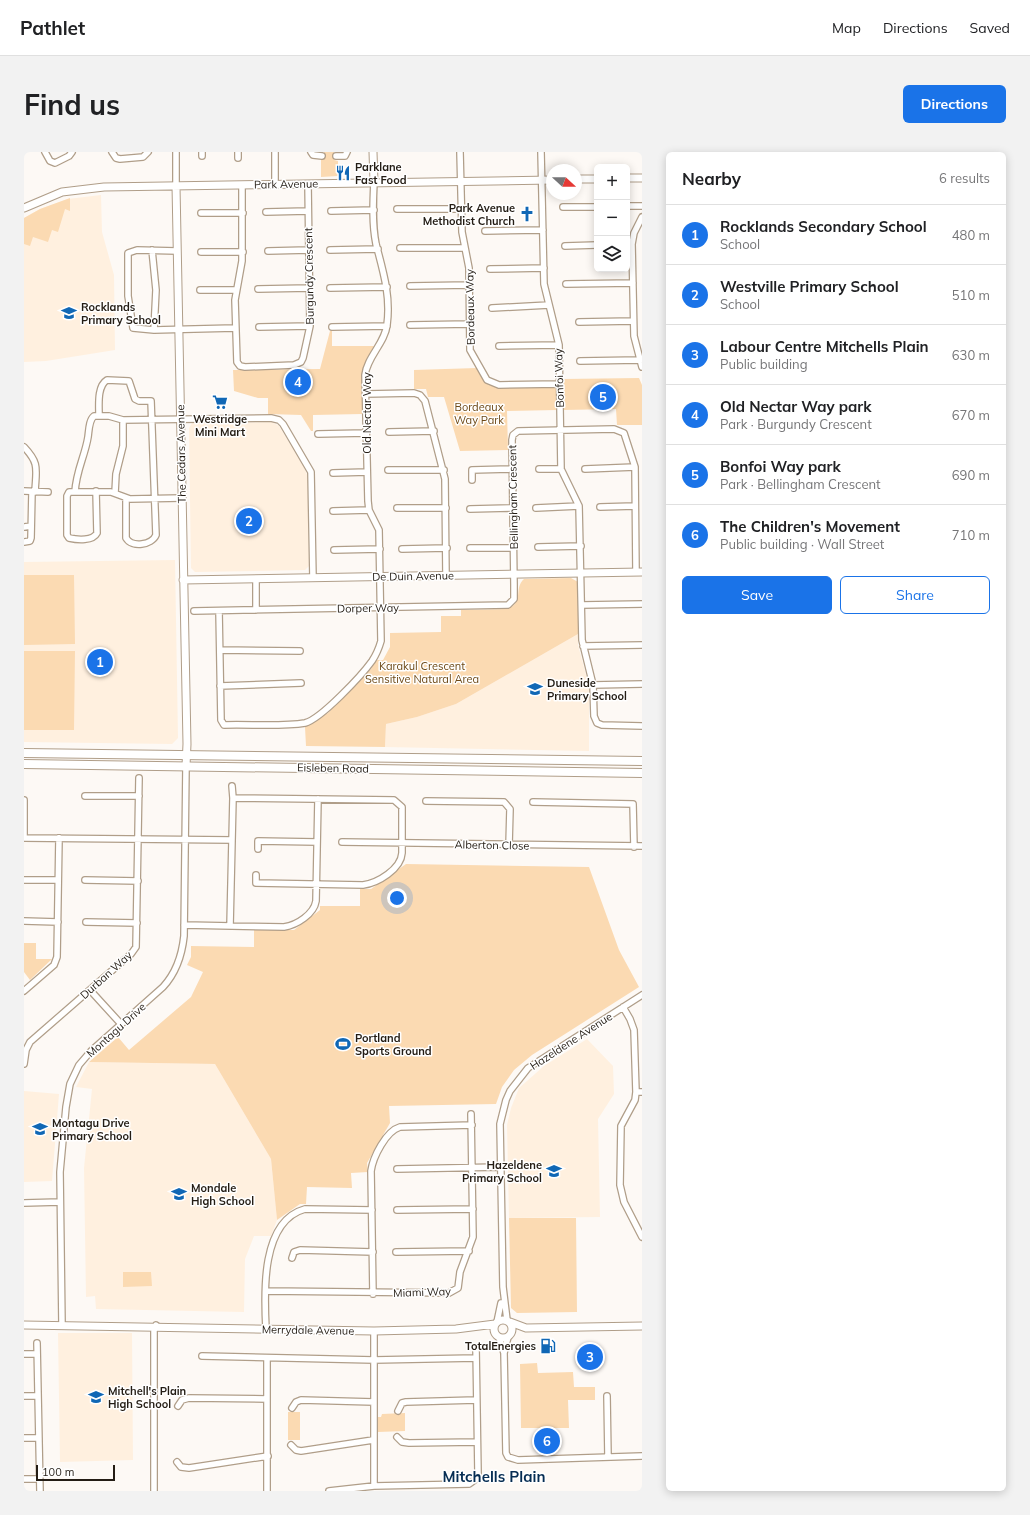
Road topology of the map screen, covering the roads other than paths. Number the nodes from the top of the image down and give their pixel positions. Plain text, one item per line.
1 (45, 152) edge
2 (72, 152) edge
3 (112, 152) edge
4 (148, 152) edge
5 (176, 152) edge
6 (275, 152) edge
7 (312, 152) edge
8 (347, 152) edge
9 (373, 152) edge
10 (460, 152) edge
11 (542, 152) edge
12 (322, 156) dead end
13 (336, 156) dead end
14 (630, 178) edge
15 (642, 178) edge
16 (582, 179) edge
17 (594, 179) edge
18 (542, 180) junction
19 (546, 180) edge
20 (461, 181) junction
21 (374, 182) junction
22 (275, 184) junction
23 (308, 184) junction
24 (242, 185) junction
25 (176, 186) junction
26 (630, 206) edge
27 (642, 206) edge
28 (563, 207) dead end
29 (594, 207) edge
30 (24, 208) edge
31 (397, 209) dead end
32 (461, 209) junction
33 (374, 210) junction
34 (308, 211) junction
35 (331, 211) dead end
36 (266, 212) dead end
37 (201, 213) dead end
38 (243, 213) junction
39 (642, 217) edge
40 (543, 230) junction
41 (485, 231) dead end
42 (630, 244) edge
43 (594, 245) edge
44 (565, 246) dead end
45 (400, 248) dead end
46 (465, 248) junction
47 (378, 249) junction
48 (152, 250) junction
49 (177, 250) junction
50 (309, 250) junction
51 (330, 250) dead end
52 (268, 251) dead end
53 (201, 252) dead end
54 (243, 252) junction
55 (544, 268) junction
56 (490, 269) dead end
57 (633, 283) junction
58 (566, 284) dead end
59 (469, 285) junction
60 (410, 286) dead end
61 (387, 287) junction
62 (310, 288) junction
63 (330, 288) dead end
64 (258, 289) dead end
65 (200, 290) dead end
66 (236, 290) junction
67 (549, 306) junction
68 (492, 308) dead end
69 (633, 321) junction
70 (580, 322) dead end
71 (470, 324) junction
72 (410, 325) dead end
73 (310, 326) junction
74 (332, 326) dead end
75 (387, 326) junction
76 (259, 327) dead end
77 (235, 328) junction
78 (179, 329) junction
79 (154, 330) junction
80 (559, 345) junction
81 (499, 346) dead end
82 (640, 360) junction
83 (580, 361) dead end
84 (642, 367) edge
85 (560, 384) junction
86 (366, 394) junction
87 (99, 415) junction
88 (180, 419) junction
89 (123, 420) junction
90 (151, 420) junction
91 (561, 430) junction
92 (434, 431) junction
93 (389, 432) dead end
94 (366, 433) junction
95 (318, 434) dead end
96 (24, 447) edge
97 (635, 467) junction
98 (513, 469) junction
99 (539, 469) dead end
100 (562, 469) junction
101 (585, 469) dead end
102 (388, 470) dead end
103 (444, 470) junction
104 (367, 472) junction
105 (333, 473) dead end
106 (472, 480) dead end
107 (24, 491) edge
108 (96, 491) junction
109 (34, 492) junction
110 (48, 492) dead end
111 (75, 492) junction
112 (115, 493) junction
113 (126, 498) junction
114 (155, 498) junction
115 (182, 498) junction
116 (579, 506) junction
117 (635, 506) junction
118 (600, 507) dead end
119 (397, 508) dead end
120 (446, 508) junction
121 (513, 508) junction
122 (536, 508) dead end
123 (470, 509) dead end
124 (370, 510) junction
125 (333, 511) dead end
126 (31, 526) junction
127 (24, 527) edge
128 (24, 542) edge
129 (581, 546) junction
130 (538, 547) dead end
131 (447, 548) junction
132 (470, 548) dead end
133 (514, 548) junction
134 (380, 549) junction
135 (402, 549) dead end
136 (334, 550) dead end
137 (639, 572) edge
138 (581, 573) junction
139 (514, 574) junction
140 (380, 576) junction
141 (446, 576) junction
142 (313, 578) junction
143 (256, 579) junction
144 (183, 580) junction
145 (582, 604) junction
146 (642, 604) edge
147 (381, 608) junction
148 (256, 610) junction
149 (194, 611) dead end
150 (219, 611) junction
151 (642, 645) edge
152 (583, 646) junction
153 (220, 650) junction
154 (300, 651) dead end
155 (301, 683) dead end
156 (642, 684) edge
157 (593, 685) junction
158 (220, 686) junction
159 (642, 726) edge
160 (24, 753) edge
161 (186, 755) junction
162 (642, 762) edge
163 (24, 764) edge
164 (186, 766) junction
165 (642, 773) edge
166 (139, 778) dead end
167 (232, 786) dead end
168 (85, 796) dead end
169 (139, 796) junction
170 (233, 798) junction
171 (318, 799) junction
172 (24, 800) edge
173 (426, 802) dead end
174 (533, 802) dead end
175 (24, 838) edge
176 (59, 838) junction
177 (138, 839) junction
178 (185, 840) junction
179 (232, 840) junction
180 (317, 842) junction
181 (342, 842) dead end
182 (402, 844) junction
183 (509, 845) junction
184 (634, 846) junction
185 (642, 846) edge
186 (258, 849) dead end
187 (256, 875) dead end
188 (24, 880) edge
189 (58, 880) junction
190 (86, 880) dead end
191 (138, 881) junction
192 (316, 884) junction
193 (24, 921) edge
194 (58, 922) junction
195 (86, 922) dead end
196 (137, 923) junction
197 (184, 925) junction
198 (230, 926) junction
199 (90, 990) junction
200 (24, 991) edge
201 (642, 995) edge
202 (622, 1007) junction
203 (121, 1024) junction
204 (25, 1047) edge
205 (24, 1064) edge
206 (639, 1092) edge
207 (471, 1114) dead end
208 (472, 1125) junction
209 (472, 1167) junction
210 (500, 1167) junction
211 (397, 1169) dead end
212 (60, 1202) junction
213 (24, 1203) edge
214 (473, 1209) junction
215 (372, 1210) junction
216 (397, 1210) dead end
217 (642, 1237) edge
218 (469, 1251) junction
219 (373, 1252) junction
220 (396, 1252) dead end
221 (292, 1258) dead end
222 (503, 1287) junction
223 (266, 1291) junction
224 (373, 1294) junction
225 (509, 1321) junction
226 (496, 1323) junction
227 (60, 1324) junction
228 (24, 1325) edge
229 (157, 1326) junction
230 (642, 1326) edge
231 (526, 1328) junction
232 (266, 1329) junction
233 (456, 1330) junction
234 (374, 1331) junction
235 (498, 1336) junction
236 (509, 1336) junction
237 (37, 1343) dead end
238 (476, 1347) dead end
239 (504, 1353) junction
240 (24, 1354) edge
241 (37, 1354) junction
242 (202, 1356) dead end
243 (267, 1358) junction
244 (476, 1358) junction
245 (374, 1360) junction
246 (24, 1396) edge
247 (38, 1396) junction
248 (607, 1396) dead end
249 (267, 1399) junction
250 (476, 1400) junction
251 (374, 1402) junction
252 (178, 1406) dead end
253 (292, 1408) dead end
254 (398, 1411) dead end
255 (397, 1437) dead end
256 (24, 1438) edge
257 (39, 1438) junction
258 (374, 1440) junction
259 (477, 1442) junction
260 (291, 1445) dead end
261 (268, 1456) junction
262 (642, 1456) edge
263 (608, 1457) junction
264 (177, 1462) dead end
265 (24, 1479) edge
266 (39, 1479) junction
267 (374, 1486) junction
268 (40, 1491) edge
269 (154, 1491) edge
270 (267, 1491) edge
271 (329, 1491) edge

1 - 2 street
3 - 4 street
5 - 25 street, The Cedars Avenue
6 - 22 street
7 - 12 street
8 - 13 street
9 - 21 street
10 - 20 street, Bordeaux Way
11 - 18 street, Bonfoi Way
14 - 15 street
16 - 17 street
18 - 19 street, Park Avenue
18 - 20 street, Park Avenue
18 - 40 street, Bonfoi Way
20 - 21 street, Park Avenue
20 - 32 street, Bordeaux Way
21 - 23 street, Park Avenue
21 - 33 street, Old Nectar Way
22 - 23 street, Park Avenue
22 - 24 street, Park Avenue
23 - 34 street, Burgundy Crescent
24 - 25 street, Park Avenue
24 - 38 street, Burgundy Crescent
25 - 30 street, Park Avenue
25 - 49 street, The Cedars Avenue
26 - 27 street
28 - 29 street
31 - 32 street
32 - 46 street, Bordeaux Way
33 - 35 street
33 - 47 street, Old Nectar Way
34 - 36 street
34 - 50 street, Burgundy Crescent
37 - 38 street
38 - 54 street, Burgundy Crescent
39 - 42 street
40 - 41 street
40 - 55 street, Bonfoi Way
42 - 57 street
43 - 44 street
45 - 46 street
46 - 59 street, Bordeaux Way
47 - 51 street
47 - 61 street, Old Nectar Way
48 - 49 street
48 - 79 street
48 - 79 street
49 - 78 street, The Cedars Avenue
50 - 52 street
50 - 62 street, Burgundy Crescent
53 - 54 street
54 - 66 street, Burgundy Crescent
55 - 56 street
55 - 67 street, Bonfoi Way
57 - 58 street
57 - 69 street
59 - 60 street
59 - 71 street, Bordeaux Way
61 - 63 street
61 - 75 street, Old Nectar Way
62 - 64 street
62 - 73 street, Burgundy Crescent
65 - 66 street
66 - 77 street, Burgundy Crescent
67 - 68 street
67 - 80 street, Bonfoi Way
69 - 70 street
69 - 82 street
71 - 72 street
71 - 85 street, Bordeaux Way
73 - 76 street
73 - 77 street, Burgundy Crescent
74 - 75 street
75 - 86 street, Old Nectar Way
77 - 78 street
78 - 79 street
78 - 88 street, The Cedars Avenue
80 - 81 street
80 - 85 street, Bonfoi Way
82 - 83 street
82 - 84 street
85 - 91 street, Bonfoi Way
86 - 92 street
86 - 94 street, Old Nectar Way
87 - 89 street
87 - 90 street
87 - 111 street
88 - 90 street
88 - 115 street, The Cedars Avenue
88 - 142 street
89 - 90 street
89 - 112 street
90 - 114 street
91 - 97 street, Bellingham Crescent
91 - 98 street, Bellingham Crescent
91 - 100 street, Bonfoi Way
92 - 93 street
92 - 103 street
94 - 95 street
94 - 104 street, Old Nectar Way
96 - 109 street
97 - 101 street
97 - 117 street, Bellingham Crescent
98 - 106 street
98 - 121 street, Bellingham Crescent
99 - 100 street
100 - 116 street, Bonfoi Way
102 - 103 street
103 - 120 street
104 - 105 street
104 - 124 street, Old Nectar Way
107 - 109 street
108 - 111 street
108 - 111 street
108 - 112 street
109 - 110 street
109 - 126 street
112 - 113 street
113 - 114 street
113 - 114 street
114 - 115 street
115 - 144 street, The Cedars Avenue
116 - 122 street
116 - 129 street, Bonfoi Way
117 - 118 street
117 - 137 street, Bellingham Crescent
119 - 120 street
120 - 131 street
121 - 123 street
121 - 133 street, Bellingham Crescent
124 - 125 street
124 - 134 street, Old Nectar Way
126 - 127 street
126 - 128 street
129 - 130 street
129 - 138 street, Bonfoi Way
131 - 135 street
131 - 141 street
132 - 133 street
133 - 139 street, Bellingham Crescent
134 - 136 street
134 - 140 street, Old Nectar Way
137 - 138 street, De Duin Avenue
138 - 139 street, De Duin Avenue
138 - 145 street, Bonfoi Way
139 - 141 street, De Duin Avenue
139 - 147 street, Dorper Way
140 - 141 street, De Duin Avenue
140 - 142 street, De Duin Avenue
140 - 147 street, Old Nectar Way
142 - 143 street, De Duin Avenue
143 - 144 street, De Duin Avenue
143 - 148 street
144 - 161 street, The Cedars Avenue
145 - 146 street
145 - 152 street, Bonfoi Way
147 - 148 street, Dorper Way
147 - 158 street, Old Nectar Way
148 - 150 street, Dorper Way
149 - 150 street, Dorper Way
150 - 153 street
151 - 152 street
152 - 157 street, Bonfoi Way
153 - 154 street
153 - 158 street
155 - 158 street
156 - 157 street
157 - 159 street, Bonfoi Way
160 - 161 main road, Eisleben Road
161 - 162 main road, Eisleben Road
161 - 164 street, The Cedars Avenue
163 - 164 main road, Eisleben Road
164 - 165 main road, Eisleben Road
164 - 178 street, Montagu Drive
166 - 169 street, Durban Way
167 - 170 street
168 - 169 street
169 - 177 street, Durban Way
170 - 171 street
170 - 179 street
171 - 180 street
171 - 182 street
172 - 175 street
173 - 183 street
174 - 184 street
175 - 176 street
176 - 177 street
176 - 189 street
177 - 178 street
177 - 191 street, Durban Way
178 - 179 street
178 - 197 street, Montagu Drive
179 - 198 street
180 - 186 street
180 - 192 street
181 - 182 street, Alberton Close
182 - 183 street, Alberton Close
182 - 192 street
183 - 184 street, Alberton Close
184 - 185 street, Alberton Close
187 - 192 street
188 - 189 street
189 - 194 street
190 - 191 street
191 - 196 street, Durban Way
192 - 198 street
193 - 194 street
194 - 200 street
195 - 196 street
196 - 199 street, Durban Way
197 - 198 street
197 - 203 street, Montagu Drive
199 - 203 street
199 - 204 street, Durban Way
201 - 202 street, Hazeldene Avenue
202 - 206 street
202 - 210 street, Hazeldene Avenue
203 - 212 street, Montagu Drive
204 - 205 street, Durban Way
206 - 217 street
207 - 208 street, Miami Way
208 - 209 street, Miami Way
208 - 215 street
209 - 210 street
209 - 211 street
209 - 214 street, Miami Way
210 - 222 street, Hazeldene Avenue
212 - 213 street
212 - 227 street, Montagu Drive
214 - 216 street
214 - 218 street, Miami Way
215 - 219 street
215 - 223 street
218 - 220 street
218 - 224 street, Miami Way
219 - 221 street
219 - 224 street
222 - 225 street, Hazeldene Avenue
222 - 226 street, Hazeldene Avenue
223 - 224 street, Miami Way
223 - 232 street
225 - 226 street
225 - 231 street
225 - 236 street
226 - 233 street, Merrydale Avenue
226 - 235 street
227 - 228 street, Merrydale Avenue
227 - 229 street, Merrydale Avenue
229 - 232 street, Merrydale Avenue
229 - 269 street
230 - 231 street
231 - 236 street
232 - 234 street, Merrydale Avenue
233 - 234 street, Merrydale Avenue
233 - 235 street, Merrydale Avenue
234 - 245 street
235 - 236 street
235 - 239 street
236 - 239 street
237 - 241 street
238 - 244 street
239 - 263 street
240 - 241 street
241 - 247 street
242 - 243 street
243 - 245 street
243 - 249 street
244 - 245 street
244 - 250 street
245 - 251 street
246 - 247 street
247 - 257 street
248 - 263 street
249 - 252 street
249 - 261 street
250 - 254 street
250 - 259 street
251 - 253 street
251 - 258 street
255 - 259 street
256 - 257 street
257 - 266 street
258 - 260 street
258 - 267 street
259 - 267 street
261 - 264 street
261 - 270 street
262 - 263 street
265 - 266 street
266 - 268 street
267 - 271 street

